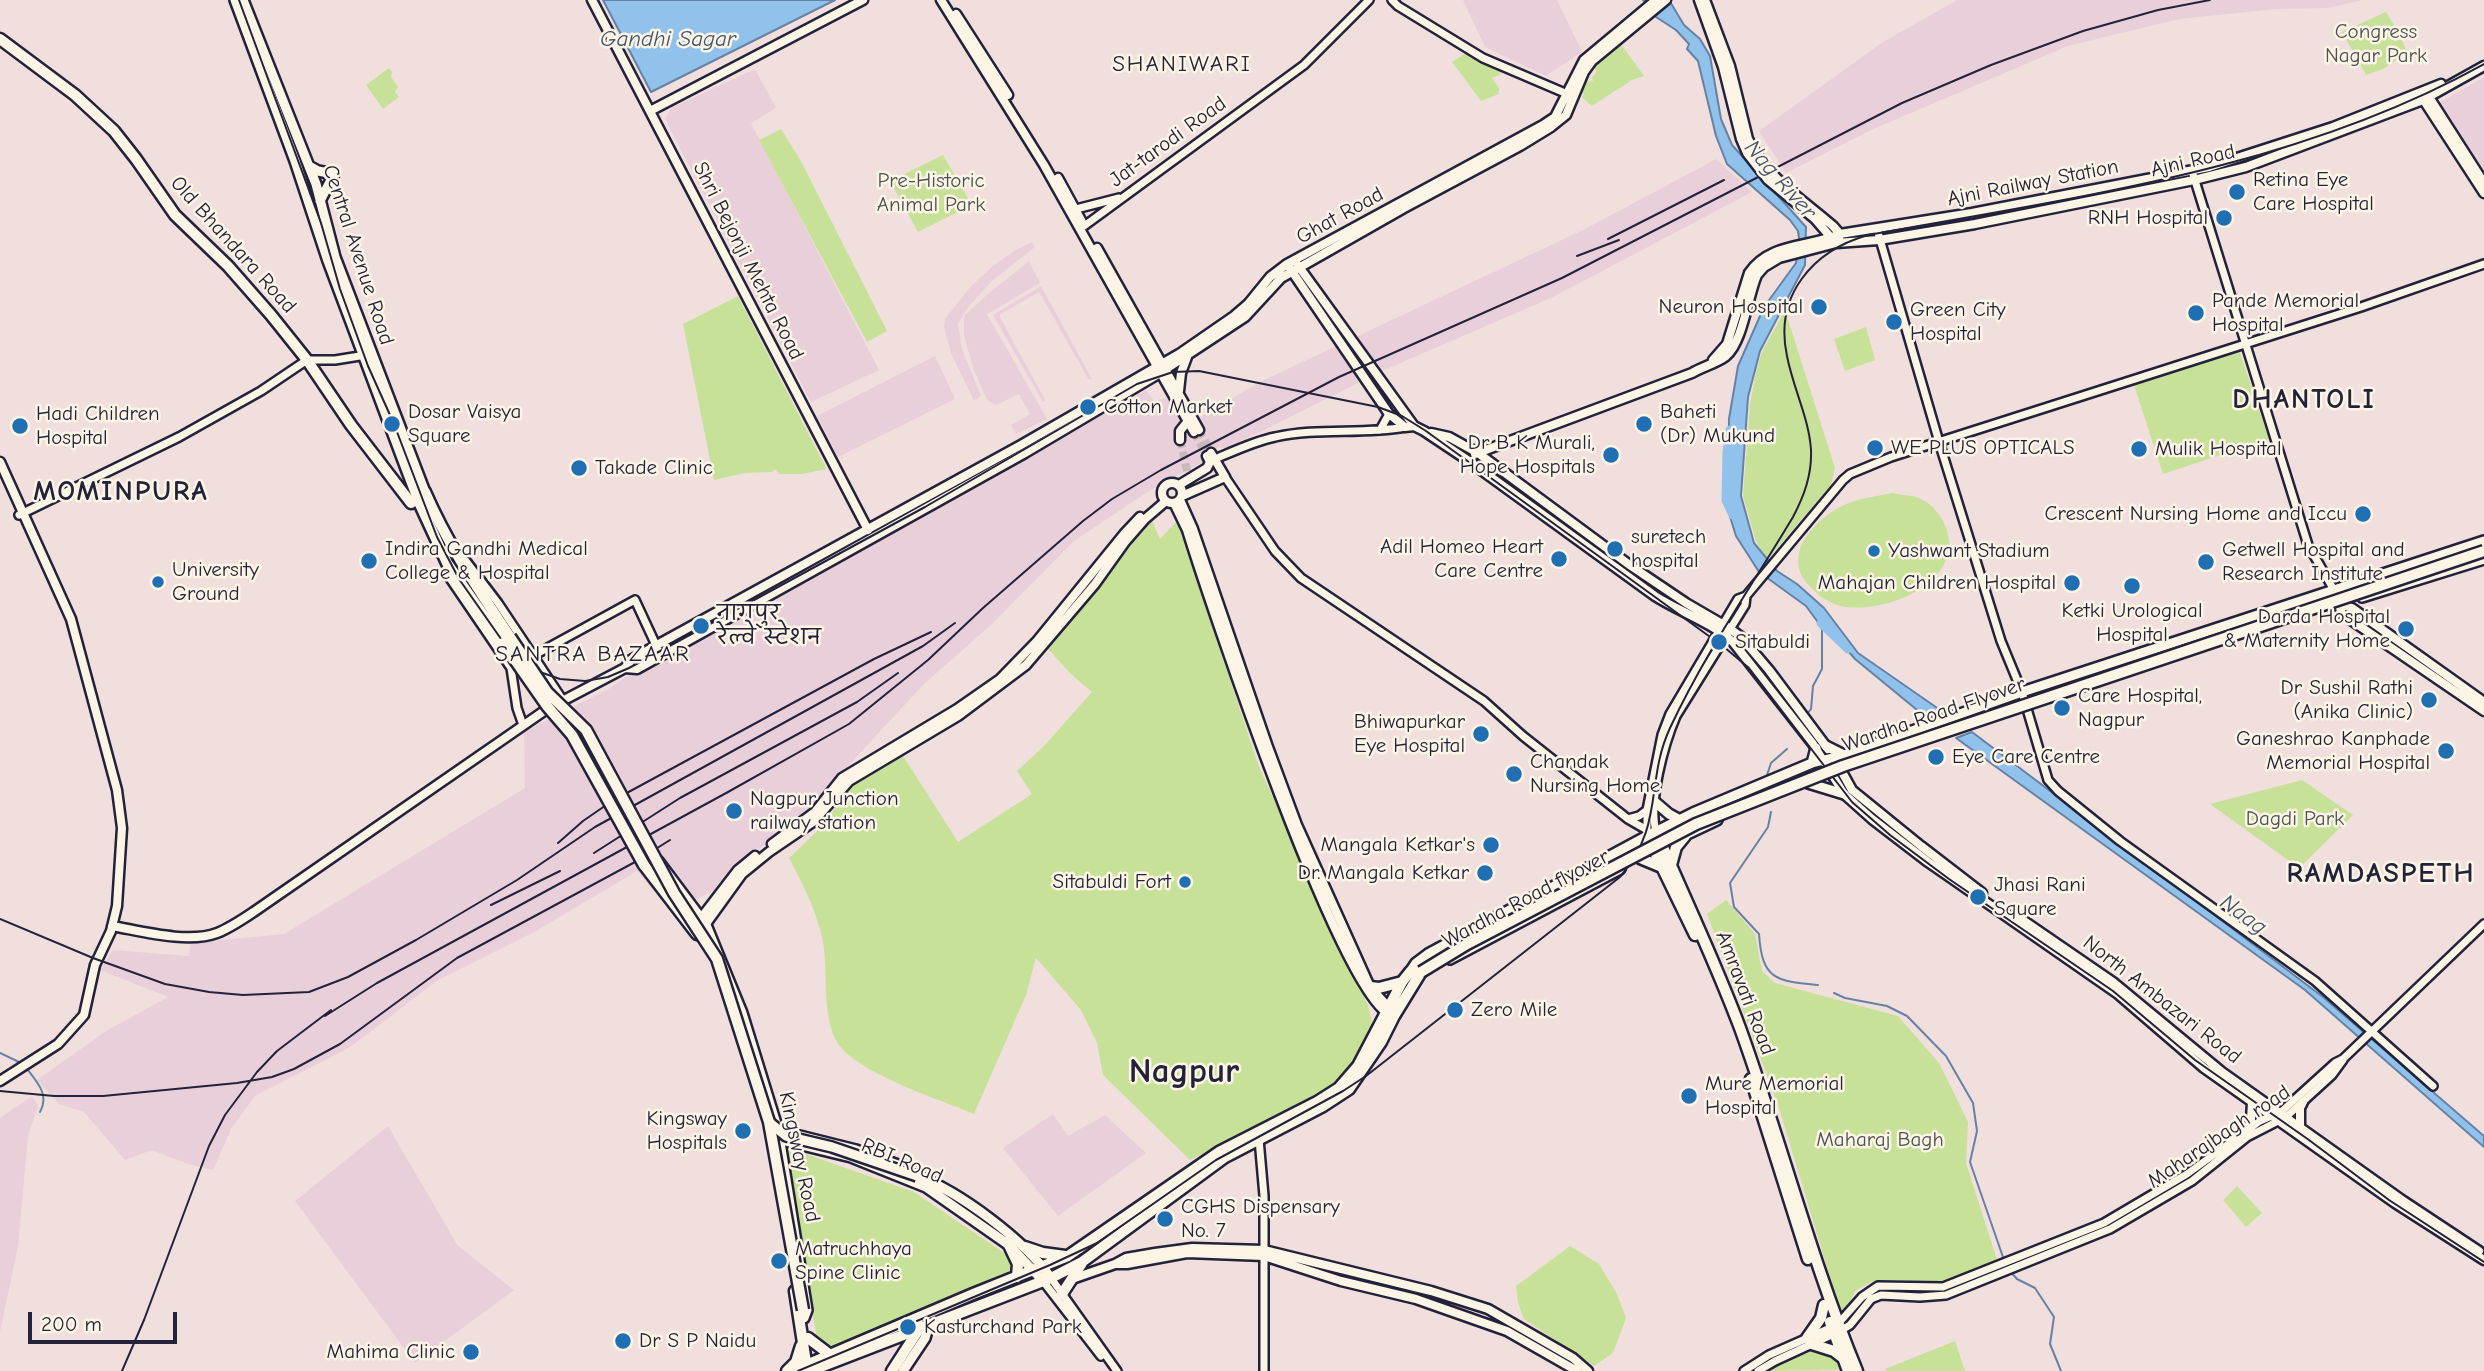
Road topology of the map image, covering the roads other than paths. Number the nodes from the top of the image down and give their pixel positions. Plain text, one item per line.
1 (235, 0) edge
2 (243, 0) edge
3 (592, 0) edge
4 (863, 0) edge
5 (941, 0) edge
6 (947, 0) edge
7 (1369, 0) edge
8 (1392, 0) edge
9 (1656, 0) edge
10 (1666, 0) edge
11 (1693, 0) edge
12 (1702, 2) edge
13 (1648, 10) junction
14 (0, 39) edge
15 (2484, 64) edge
16 (1569, 95) junction
17 (2424, 96) junction
18 (2431, 107) junction
19 (650, 110) junction
20 (309, 166) junction
21 (2193, 176) junction
22 (2484, 183) edge
23 (2484, 193) edge
24 (1122, 197) junction
25 (320, 201) junction
26 (1076, 209) junction
27 (1082, 228) junction
28 (1877, 229) junction
29 (1840, 234) junction
30 (1879, 240) junction
31 (1828, 243) junction
32 (2484, 264) edge
33 (1296, 265) junction
34 (1281, 278) junction
35 (1302, 279) junction
36 (2245, 344) junction
37 (367, 355) junction
38 (1187, 357) junction
39 (307, 360) junction
40 (1161, 368) junction
41 (1179, 391) junction
42 (1389, 414) junction
43 (1188, 421) junction
44 (1409, 427) junction
45 (1380, 430) junction
46 (1424, 431) junction
47 (1180, 440) tunnel mouth
48 (1939, 442) junction
49 (1023, 449) junction
50 (1478, 453) junction
51 (1211, 458) junction
52 (1466, 459) junction
53 (0, 462) edge
54 (0, 471) edge
55 (1226, 477) junction
56 (1189, 479) junction
57 (1179, 485) junction
58 (1195, 492) junction
59 (929, 494) junction
60 (418, 497) junction
61 (1171, 500) junction
62 (934, 503) junction
63 (21, 514) junction
64 (867, 528) junction
65 (873, 539) junction
66 (2484, 541) edge
67 (2484, 549) edge
68 (2484, 559) edge
69 (455, 564) junction
70 (2334, 590) junction
71 (2339, 604) junction
72 (1724, 629) junction
73 (507, 640) junction
74 (657, 645) junction
75 (534, 655) junction
76 (661, 656) junction
77 (511, 668) junction
78 (625, 668) junction
79 (2022, 692) junction
80 (562, 699) junction
81 (2484, 702) edge
82 (2027, 708) junction
83 (2484, 711) edge
84 (523, 725) junction
85 (1826, 746) joint
86 (1816, 748) junction
87 (1839, 756) junction
88 (1823, 761) junction
89 (1812, 763) junction
90 (1842, 771) junction
91 (1831, 775) junction
92 (1808, 783) junction
93 (1844, 794) junction
94 (1655, 802) junction
95 (1647, 810) junction
96 (1628, 819) junction
97 (1680, 820) junction
98 (1650, 833) junction
99 (1685, 836) junction
100 (1659, 848) junction
101 (654, 857) junction
102 (1640, 858) junction
103 (1930, 858) junction
104 (1668, 867) junction
105 (705, 919) junction
106 (2484, 924) edge
107 (112, 926) junction
108 (691, 928) junction
109 (1351, 954) junction
110 (1417, 973) junction
111 (1402, 982) junction
112 (1370, 986) junction
113 (1389, 1012) junction
114 (2373, 1031) junction
115 (2343, 1059) junction
116 (0, 1081) edge
117 (2433, 1086) dead end
118 (2303, 1101) junction
119 (2252, 1102) junction
120 (2280, 1116) junction
121 (2300, 1127) junction
122 (2247, 1130) junction
123 (772, 1131) junction
124 (1259, 1139) junction
125 (927, 1180) junction
126 (1790, 1194) junction
127 (1009, 1245) junction
128 (1025, 1247) junction
129 (1264, 1253) junction
130 (2484, 1254) edge
131 (1068, 1256) junction
132 (2484, 1261) edge
133 (1082, 1262) junction
134 (2019, 1262) junction
135 (1038, 1268) junction
136 (1351, 1272) junction
137 (1017, 1277) junction
138 (1047, 1279) junction
139 (1070, 1279) junction
140 (1347, 1282) junction
141 (1062, 1294) junction
142 (1824, 1305) junction
143 (804, 1314) junction
144 (922, 1315) junction
145 (929, 1325) junction
146 (1836, 1329) junction
147 (805, 1340) junction
148 (1810, 1341) junction
149 (1843, 1359) junction
150 (828, 1363) edge
151 (810, 1369) edge
152 (786, 1371) edge
153 (792, 1371) edge
154 (894, 1371) edge
155 (903, 1371) edge
156 (1111, 1371) edge
157 (1117, 1371) edge
158 (1264, 1371) edge
159 (1577, 1371) edge
160 (1588, 1371) edge
161 (1744, 1371) edge
162 (1758, 1371) edge
163 (1849, 1371) edge
164 (1857, 1371) edge

1 - 37 main road, Central Avenue Road
2 - 20 main road, Central Avenue Road
3 - 19 main road, Shri Bejonji Mehta Road
4 - 19 main road
5 - 27 main road
6 - 26 main road
7 - 24 street, Jat-tarodi Road
8 - 16 street
9 - 13 main road, Ghat Road
10 - 13 main road
11 - 12 main road
12 - 29 main road
12 - 31 main road
13 - 16 main road, Ghat Road
14 - 39 highway, Old Bhandara Road
15 - 17 main road, Ajni Railway Station
16 - 33 main road, Ghat Road
17 - 18 main road
17 - 21 main road, Ajni Railway Station
18 - 22 main road
18 - 23 main road
19 - 64 main road, Shri Bejonji Mehta Road
20 - 25 main road, Central Avenue Road
20 - 25 main road
21 - 28 main road, Ajni Railway Station
21 - 30 main road, Ajni Road
21 - 36 street
24 - 26 street
24 - 27 street, Jat-tarodi Road
25 - 37 main road, Central Avenue Road
26 - 27 main road
27 - 40 main road
28 - 29 main road, Ajni Railway Station
28 - 30 street
29 - 31 main road
30 - 31 main road, Ajni Road
30 - 48 street
31 - 50 main road, Ajni Road
32 - 36 street
33 - 34 main road, Ghat Road
33 - 35 main road
33 - 35 main road
33 - 40 main road, Ghat Road
34 - 35 main road
34 - 38 main road, Ghat Road
35 - 42 main road
35 - 44 main road
36 - 48 street
36 - 70 street
37 - 39 street
37 - 60 main road, Central Avenue Road
38 - 40 main road, Ghat Road
38 - 41 main road
39 - 60 highway, Old Bhandara Road
39 - 63 street
40 - 41 main road
40 - 43 main road
40 - 49 main road, Ghat Road
41 - 43 main road
42 - 44 main road
42 - 45 street
43 - 47 main road
44 - 45 street
44 - 46 main road
45 - 51 street
46 - 50 main road
46 - 52 main road
48 - 72 street
48 - 79 street
49 - 59 main road
49 - 62 main road
50 - 52 main road, Ajni Road
50 - 72 main road
51 - 55 main road
51 - 56 main road
52 - 72 main road
53 - 63 main road
54 - 63 main road
55 - 58 main road
55 - 96 street
56 - 57 main road
56 - 58 main road
57 - 61 main road
57 - 61 main road
58 - 61 main road
59 - 62 main road
59 - 64 main road
60 - 69 highway, Central Avenue Road
61 - 105 main road
61 - 105 main road
61 - 109 main road
62 - 65 main road
63 - 107 main road
64 - 65 main road, Shri Bejonji Mehta Road
64 - 74 main road
65 - 76 main road
66 - 70 main road
67 - 110 highway, Wardha Road Flyover, bridge
68 - 71 main road, Wardha Road flyover
69 - 73 highway, Central Avenue Road
69 - 75 street
69 - 77 street
70 - 71 main road
70 - 79 main road
71 - 81 main road
71 - 82 main road, Wardha Road flyover
71 - 83 main road
72 - 85 main road
72 - 86 main road, North Ambazari Road
72 - 94 street
72 - 95 street
73 - 101 highway, bridge
73 - 108 highway, bridge
74 - 75 street
74 - 76 street
74 - 78 main road
75 - 77 street
75 - 80 street
76 - 78 main road
77 - 84 street
78 - 80 main road
79 - 82 street
79 - 87 main road
80 - 84 main road
82 - 90 main road, Wardha Road flyover
82 - 114 street
84 - 107 main road
85 - 87 main road
86 - 88 main road, North Ambazari Road
86 - 89 main road
87 - 88 main road
87 - 90 main road, North Ambazari Road
88 - 89 main road
88 - 91 main road, North Ambazari Road
89 - 97 main road
90 - 91 main road, Wardha Road flyover
90 - 103 main road, North Ambazari Road
91 - 92 main road, Wardha Road flyover
91 - 93 main road, North Ambazari Road
92 - 93 main road
92 - 99 main road, Wardha Road flyover
93 - 103 main road, North Ambazari Road
94 - 97 main road
94 - 98 street
95 - 96 street
95 - 98 street
96 - 98 street
97 - 98 main road
98 - 100 highway, Amravati Road
98 - 110 main road
99 - 100 main road, Wardha Road flyover
99 - 104 highway
100 - 102 main road, Wardha Road flyover, bridge
100 - 104 highway, Amravati Road
101 - 105 main road, Kingsway Road, bridge
101 - 123 highway, bridge
102 - 104 highway
102 - 110 main road, Wardha Road flyover, bridge
103 - 119 main road, North Ambazari Road
103 - 120 main road, North Ambazari Road
104 - 126 highway, Amravati Road
105 - 108 main road
105 - 123 main road, Kingsway Road
106 - 114 street
107 - 116 main road
108 - 123 highway
109 - 112 main road
109 - 113 main road
110 - 111 highway
110 - 113 highway
111 - 112 highway
111 - 113 highway
112 - 113 main road
113 - 124 highway
113 - 131 highway
114 - 115 street
114 - 117 street
115 - 118 street, Maharajbagh road
115 - 120 street, Maharajbagh road
118 - 120 street, Maharajbagh road
118 - 121 main road
119 - 120 main road, North Ambazari Road
119 - 122 main road
120 - 121 main road, North Ambazari Road
120 - 122 street, Maharajbagh road
120 - 132 main road, North Ambazari Road
120 - 134 street, Maharajbagh road
121 - 130 main road, North Ambazari Road
122 - 134 street, Maharajbagh road
123 - 125 main road, bridge
123 - 125 street
123 - 127 main road, RBI Road
123 - 143 highway, bridge
123 - 143 main road, Kingsway Road
123 - 147 highway
124 - 129 street
124 - 133 highway
125 - 128 main road
126 - 142 highway, Amravati Road
126 - 146 highway, Amravati Road
127 - 135 main road, RBI Road
127 - 137 highway
128 - 131 highway
128 - 135 main road
129 - 136 main road
129 - 139 main road
129 - 140 main road
129 - 158 street
131 - 135 highway
133 - 138 highway
133 - 139 highway
134 - 146 street, Maharajbagh road
135 - 137 highway
135 - 138 main road
136 - 140 main road
136 - 160 main road
137 - 144 highway
138 - 141 street
138 - 145 highway
138 - 156 street
139 - 141 highway
140 - 159 main road
141 - 157 street
142 - 146 highway, Amravati Road
142 - 148 highway
143 - 147 highway, Kingsway Road
144 - 145 highway
144 - 150 highway
145 - 150 highway
145 - 154 highway
145 - 155 main road
146 - 148 street
146 - 149 highway, Amravati Road
146 - 164 highway, Amravati Road
147 - 150 highway
147 - 151 highway, Kingsway Road
147 - 152 highway
148 - 149 highway
148 - 161 street
148 - 162 street
149 - 163 highway, Amravati Road
150 - 151 highway
151 - 153 main road

